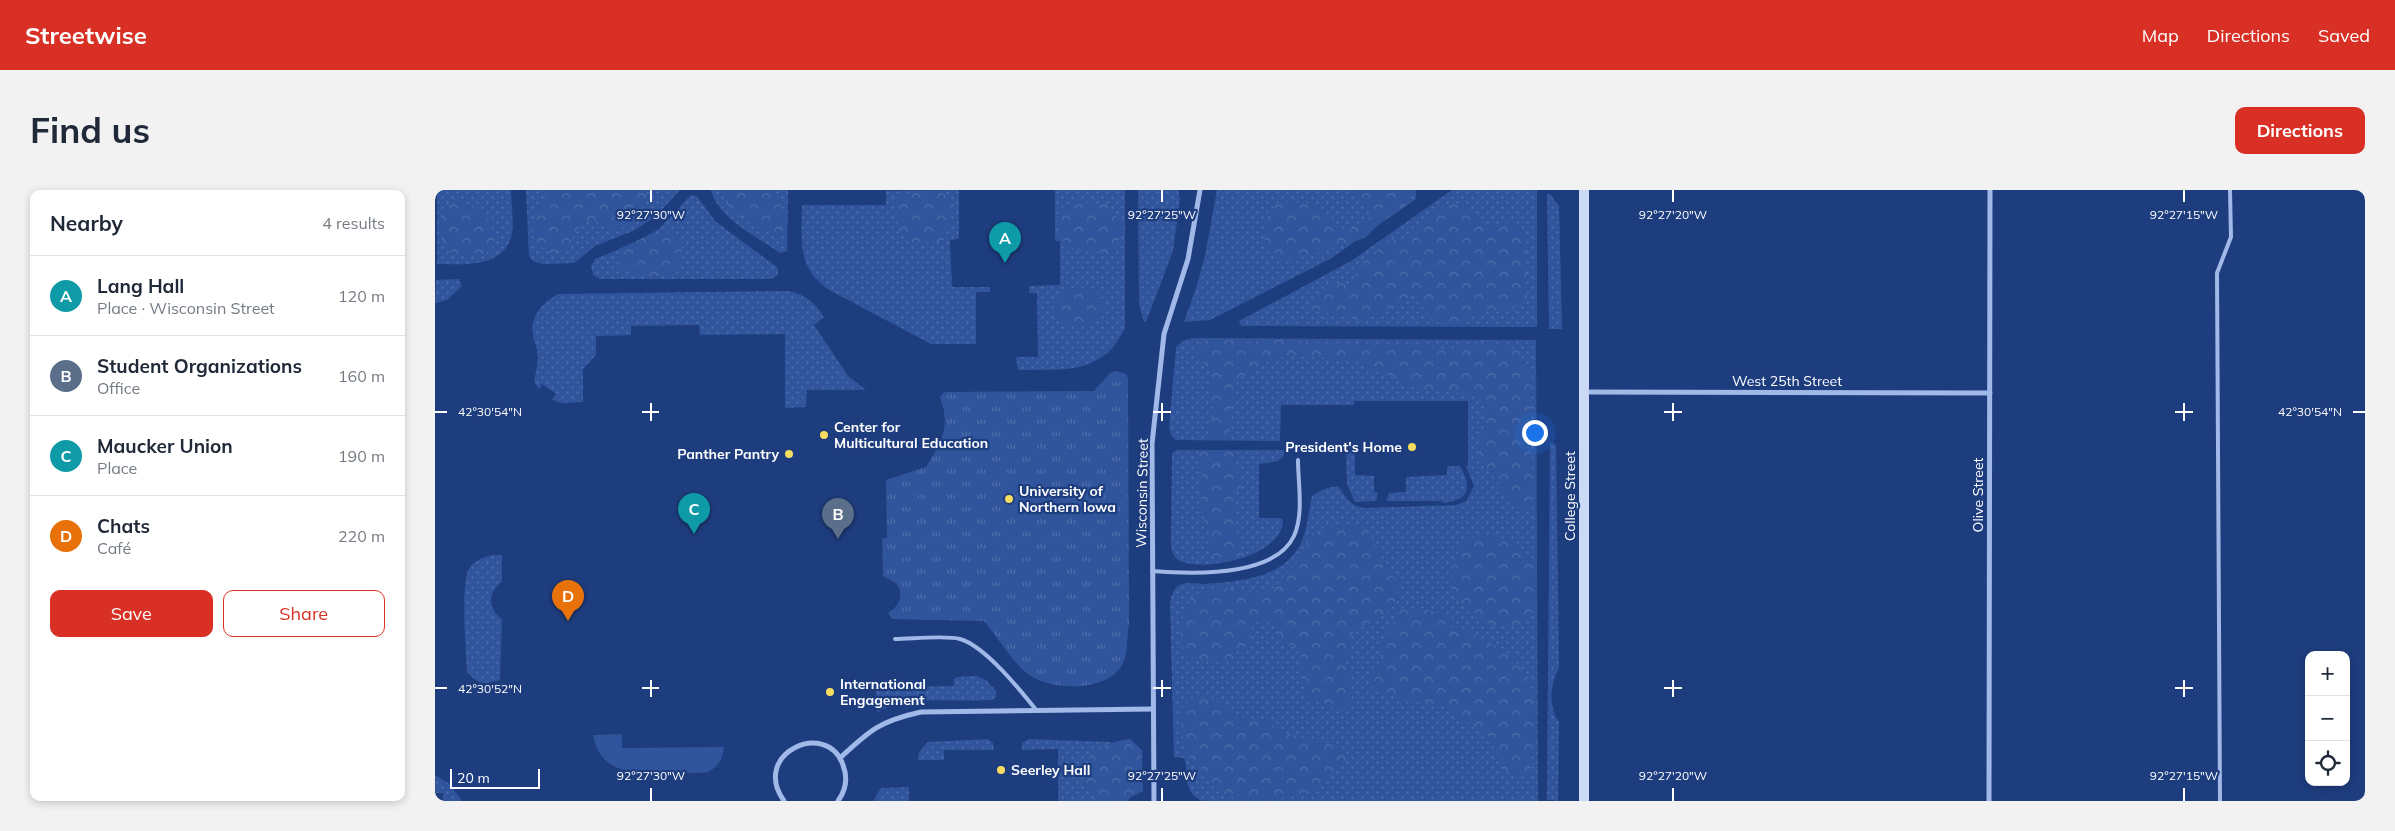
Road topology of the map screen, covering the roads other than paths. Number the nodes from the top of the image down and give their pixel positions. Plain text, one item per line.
1 (1200, 190) edge
2 (1584, 190) edge
3 (1989, 190) edge
4 (2231, 190) edge
5 (1584, 392) junction
6 (1990, 392) junction
7 (1299, 460) dead end
8 (1152, 571) junction
9 (895, 639) dead end
10 (1153, 710) junction
11 (1037, 712) junction
12 (840, 758) junction
13 (784, 801) edge
14 (838, 801) edge
15 (1154, 801) edge
16 (1584, 801) edge
17 (1989, 801) edge
18 (2221, 801) edge

1 - 8 street, Wisconsin Street
2 - 5 street, College Street
3 - 6 street, Olive Street
4 - 18 lane
5 - 6 street, West 25th Street
5 - 16 street, College Street
6 - 17 street, Olive Street
7 - 8 lane
8 - 10 street, Wisconsin Street
9 - 11 lane
10 - 11 street
10 - 15 street, Wisconsin Street
11 - 12 street
12 - 13 street
12 - 14 street

